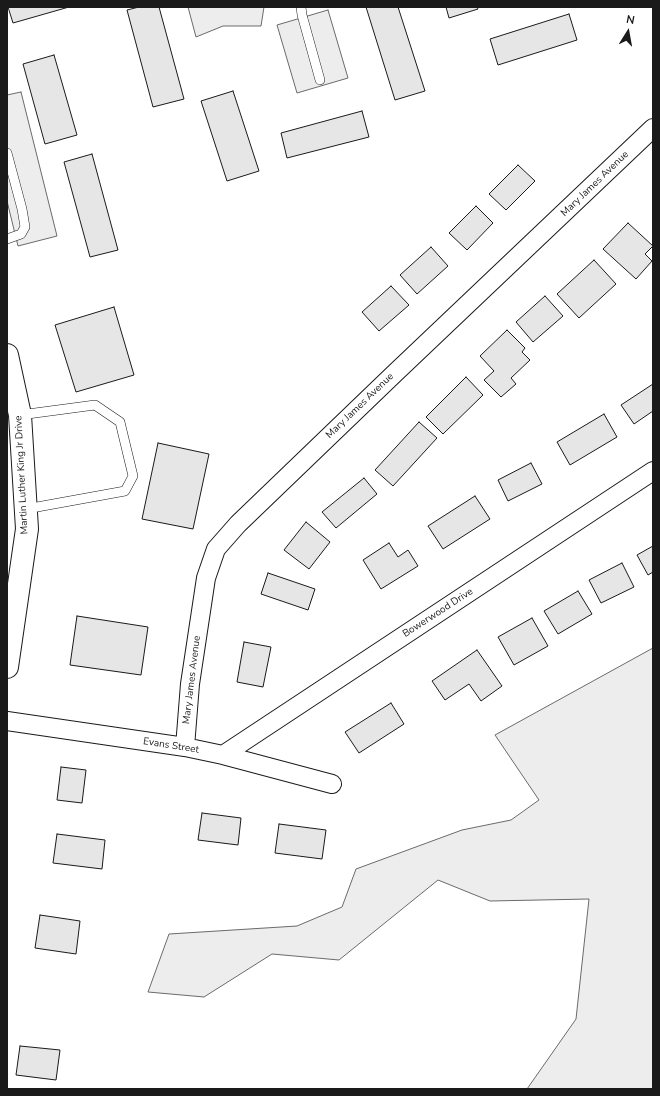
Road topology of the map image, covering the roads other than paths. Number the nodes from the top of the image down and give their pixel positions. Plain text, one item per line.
1 (302, 7) edge
2 (320, 80) dead end
3 (653, 128) edge
4 (7, 153) edge
5 (7, 239) edge
6 (7, 355) edge
7 (20, 415) junction
8 (653, 471) edge
9 (26, 509) junction
10 (7, 667) edge
11 (7, 721) edge
12 (185, 747) junction
13 (223, 755) junction
14 (332, 784) dead end

1 - 2 lane
3 - 12 street, Mary James Avenue
4 - 5 lane
6 - 7 street, Martin Luther King Jr Drive
7 - 9 street, Martin Luther King Jr Drive
7 - 9 lane
8 - 13 street, Bowerwood Drive
9 - 10 street, Martin Luther King Jr Drive
11 - 12 street, Evans Street
12 - 13 street, Evans Street
13 - 14 street, Evans Street

